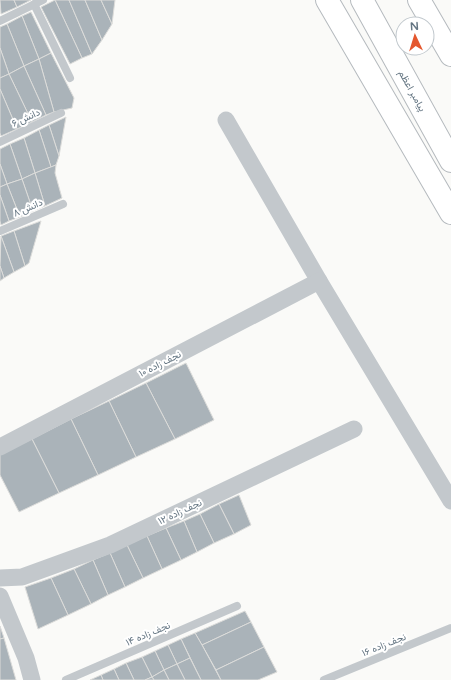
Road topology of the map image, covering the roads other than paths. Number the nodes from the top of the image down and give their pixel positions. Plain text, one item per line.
1 (43, 0) edge
2 (327, 0) edge
3 (362, 0) edge
4 (419, 0) edge
5 (34, 4) junction
6 (0, 21) edge
7 (451, 55) edge
8 (70, 78) dead end
9 (61, 113) dead end
10 (226, 120) dead end
11 (0, 142) edge
12 (451, 161) edge
13 (63, 204) dead end
14 (451, 213) edge
15 (0, 231) edge
16 (319, 281) junction
17 (354, 429) dead end
18 (0, 447) edge
19 (451, 501) edge
20 (0, 578) edge
21 (0, 596) edge
22 (237, 606) dead end
23 (451, 628) edge
24 (32, 680) edge
25 (66, 680) edge
26 (324, 680) edge

1 - 5 lane
2 - 14 main road
3 - 12 main road, پیامبر اعظم
4 - 7 main road
5 - 6 lane
5 - 8 lane
9 - 11 lane, دانش ۶
10 - 16 street
13 - 15 lane, دانش ۸
16 - 18 street, نجف زاده ۱۰
16 - 19 street
17 - 20 street, نجف زاده ۱۲
21 - 24 street
22 - 25 lane, نجف زاده ۱۴
23 - 26 lane, نجف زاده ۱۶

